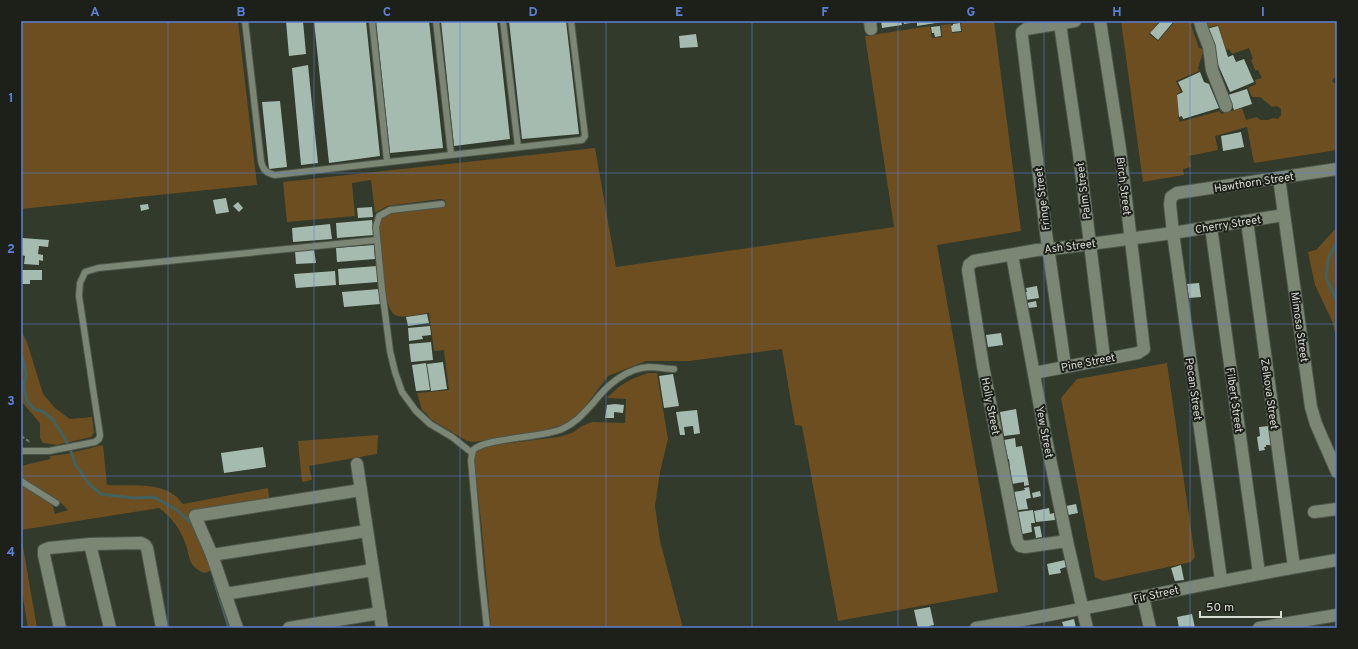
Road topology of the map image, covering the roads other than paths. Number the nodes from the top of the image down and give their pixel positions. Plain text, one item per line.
1 (245, 21) edge
2 (372, 21) edge
3 (436, 21) edge
4 (503, 21) edge
5 (571, 21) edge
6 (1075, 21) edge
7 (1100, 21) edge
8 (1200, 21) edge
9 (1060, 24) junction
10 (1226, 106) dead end
11 (518, 147) junction
12 (451, 154) junction
13 (387, 161) junction
14 (1337, 168) edge
15 (1279, 178) junction
16 (1171, 197) joint
17 (442, 204) dead end
18 (1284, 215) junction
19 (1247, 220) junction
20 (1211, 227) junction
21 (1173, 233) junction
22 (1131, 238) junction
23 (377, 240) junction
24 (1090, 244) junction
25 (1049, 249) junction
26 (1012, 255) junction
27 (969, 265) joint
28 (1142, 351) joint
29 (1104, 358) junction
30 (1065, 366) junction
31 (674, 368) dead end
32 (1034, 373) junction
33 (21, 451) edge
34 (472, 453) junction
35 (357, 464) dead end
36 (1337, 472) edge
37 (21, 481) edge
38 (361, 490) junction
39 (56, 503) dead end
40 (1337, 509) edge
41 (1314, 512) dead end
42 (367, 531) junction
43 (1067, 541) junction
44 (90, 544) junction
45 (212, 555) junction
46 (1337, 560) edge
47 (1294, 567) junction
48 (373, 570) junction
49 (1259, 573) junction
50 (1221, 580) junction
51 (225, 594) junction
52 (1143, 597) junction
53 (1082, 608) junction
54 (380, 613) junction
55 (1337, 615) edge
56 (1018, 625) edge
57 (60, 628) edge
58 (110, 628) edge
59 (162, 628) edge
60 (237, 628) edge
61 (289, 628) edge
62 (382, 628) edge
63 (487, 628) edge
64 (976, 628) edge
65 (1087, 628) edge
66 (1150, 628) edge
67 (1259, 628) edge

1 - 13 lane
2 - 13 lane
3 - 12 lane
4 - 11 lane
5 - 11 lane
6 - 9 street
7 - 22 street, Birch Street
8 - 10 street
9 - 24 street, Palm Street
9 - 25 street, Fringe Street
11 - 12 lane
12 - 13 lane
14 - 15 street, Hawthorn Street
15 - 16 street, Hawthorn Street
15 - 18 street, Mimosa Street
16 - 21 street, Pecan Street
17 - 23 lane
18 - 19 street, Cherry Street
18 - 36 street, Mimosa Street
19 - 20 street, Cherry Street
19 - 47 street, Zelkova Street
20 - 21 street, Cherry Street
20 - 49 street, Filbert Street
21 - 22 street, Ash Street
21 - 50 street, Pecan Street
22 - 24 street, Ash Street
22 - 28 street, Birch Street
23 - 33 lane
23 - 34 lane
24 - 25 street, Ash Street
24 - 29 street, Palm Street
25 - 26 street, Ash Street
25 - 30 street, Fringe Street
26 - 27 street, Ash Street
26 - 32 street, Yew Street
27 - 43 street, Holly Street
28 - 29 street, Pine Street
29 - 30 street, Pine Street
30 - 32 street, Pine Street
31 - 34 lane
32 - 43 street, Yew Street
34 - 63 lane
35 - 38 street
37 - 39 lane
38 - 42 street
38 - 45 street
40 - 41 street
42 - 45 street
42 - 48 street
43 - 53 street, Yew Street
44 - 57 street
44 - 58 street
44 - 59 street
45 - 51 street
46 - 47 street, Fir Street
47 - 49 street, Fir Street
48 - 51 street
48 - 54 street
49 - 50 street, Fir Street
50 - 52 street, Fir Street
51 - 60 street
52 - 53 street, Fir Street
52 - 66 street
53 - 56 street, Fir Street
53 - 65 street, Yew Street
54 - 61 street
54 - 62 street
55 - 67 street
56 - 64 street, Fir Street

